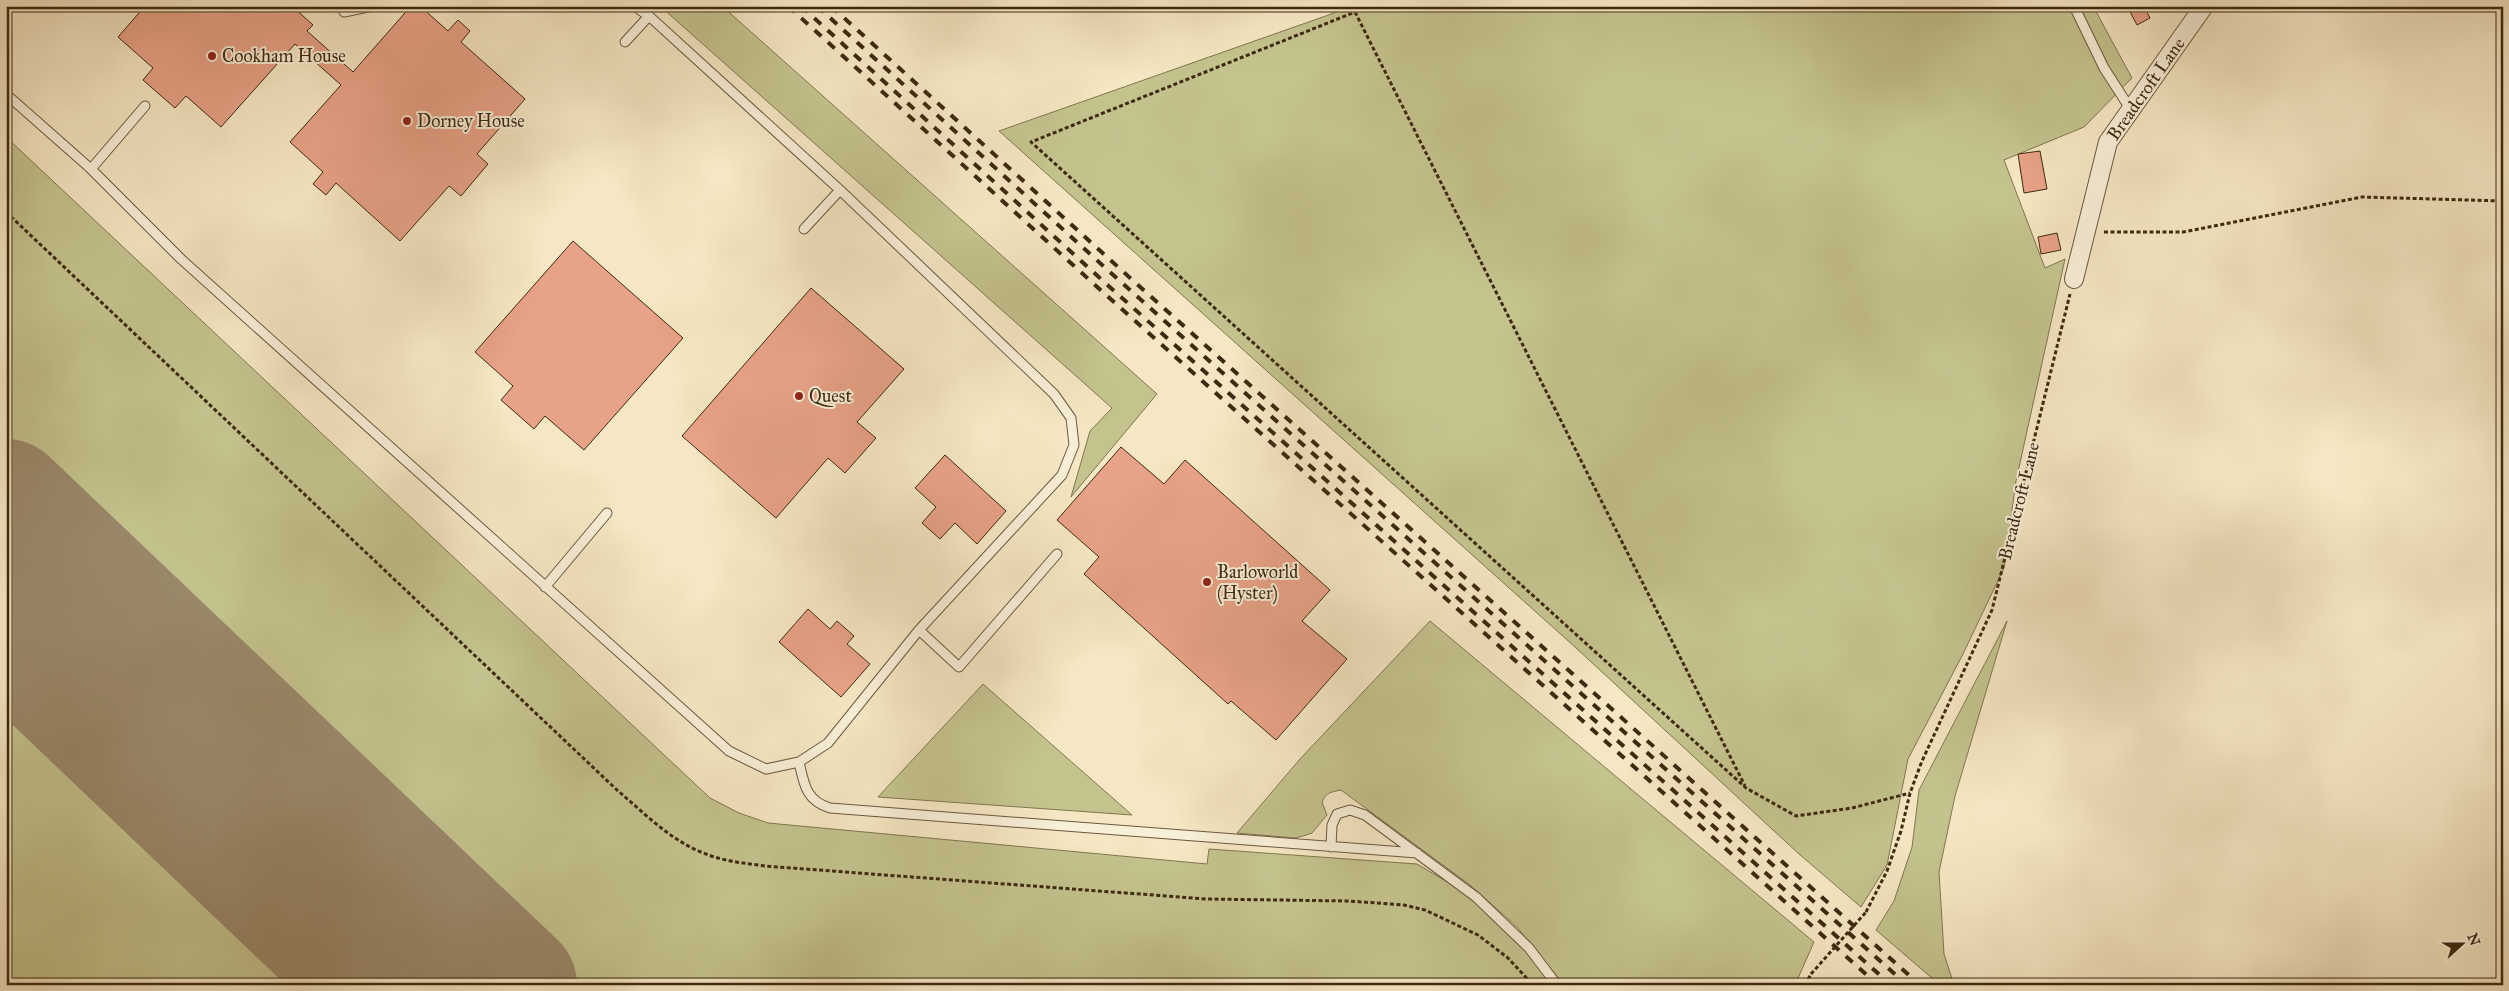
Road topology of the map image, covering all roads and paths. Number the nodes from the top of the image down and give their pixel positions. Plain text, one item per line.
1 (373, 6) edge
2 (634, 6) edge
3 (1360, 6) edge
4 (2074, 6) edge
5 (2204, 6) edge
6 (344, 12) dead end
7 (1356, 12) junction
8 (649, 16) junction
9 (625, 42) dead end
10 (6, 94) edge
11 (145, 106) dead end
12 (2130, 110) junction
13 (91, 169) junction
14 (840, 190) junction
15 (2503, 202) edge
16 (6, 212) edge
17 (804, 229) dead end
18 (2086, 232) junction
19 (2074, 279) joint
20 (607, 513) dead end
21 (1057, 554) dead end
22 (545, 587) junction
23 (919, 630) junction
24 (799, 762) junction
25 (1746, 788) junction
26 (1910, 793) junction
27 (1331, 847) junction
28 (1417, 853) junction
29 (1532, 985) edge
30 (1557, 985) edge
31 (1805, 985) edge

1 - 6 lane
2 - 8 lane
3 - 7 path
4 - 12 lane
5 - 12 street, Breadcroft Lane
7 - 25 path
7 - 25 path
8 - 9 lane
8 - 14 lane
10 - 13 lane
11 - 13 lane
12 - 18 street, Breadcroft Lane
13 - 22 lane
14 - 17 lane
14 - 23 lane
15 - 18 path
16 - 29 path
18 - 19 street, Breadcroft Lane
19 - 26 path, Breadcroft Lane
20 - 22 lane
21 - 23 lane
22 - 24 lane
23 - 24 lane
24 - 27 lane
25 - 26 path
26 - 31 path, Breadcroft Lane, bridge
27 - 28 lane
27 - 28 lane
28 - 30 lane

